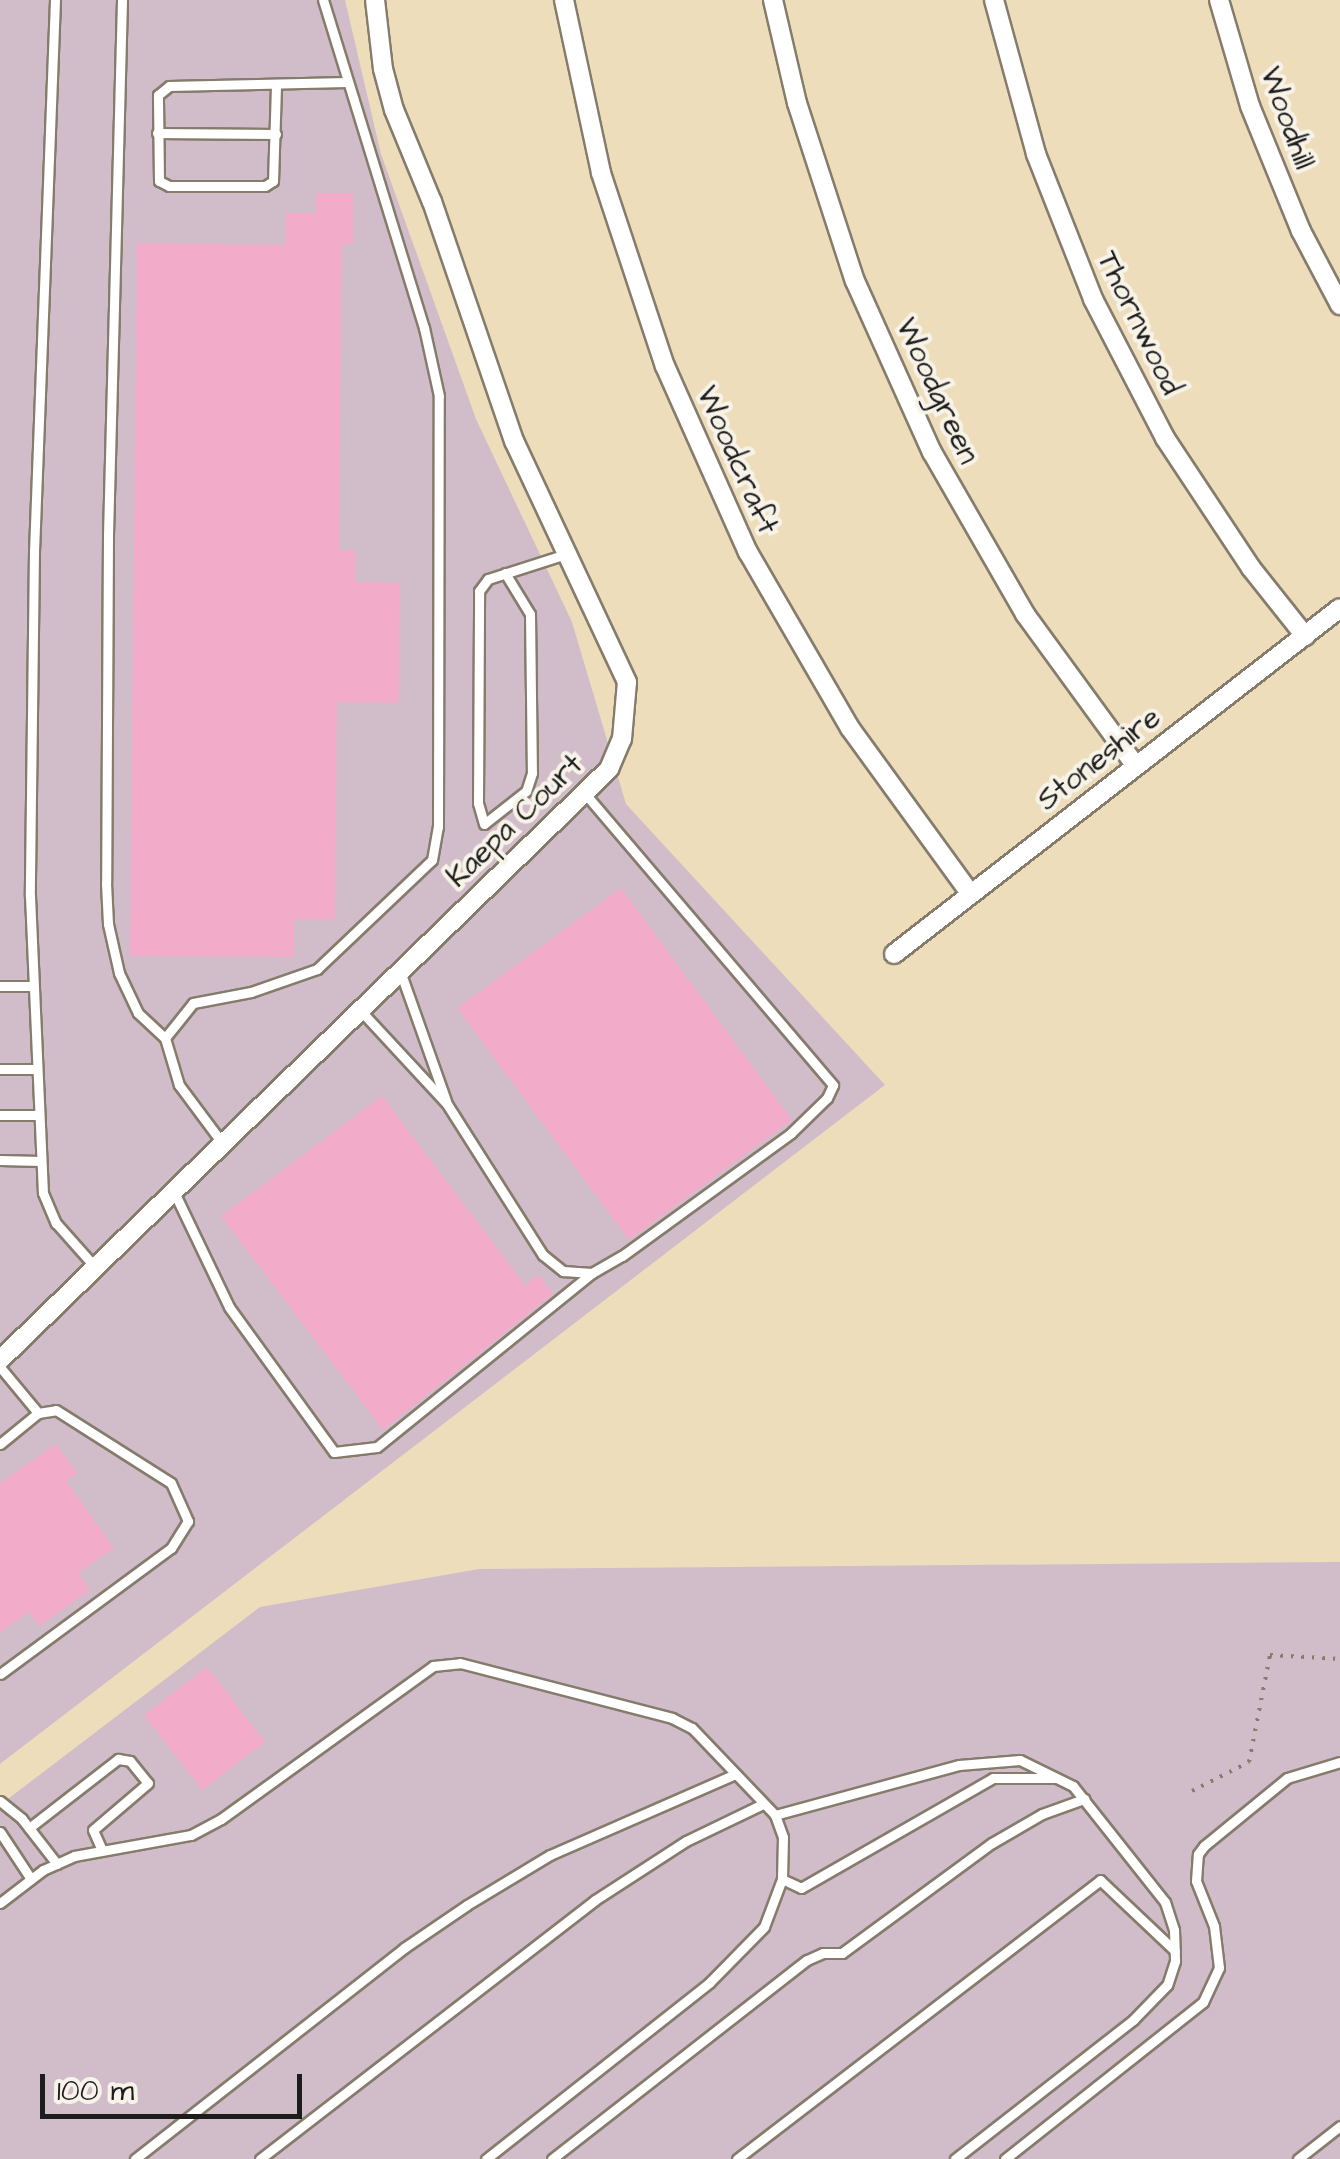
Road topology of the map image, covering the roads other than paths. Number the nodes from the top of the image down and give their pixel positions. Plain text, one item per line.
1 (55, 0) edge
2 (122, 0) edge
3 (323, 0) edge
4 (375, 0) edge
5 (564, 0) edge
6 (774, 0) edge
7 (994, 0) edge
8 (1220, 0) edge
9 (347, 82) junction
10 (276, 86) junction
11 (157, 133) junction
12 (276, 134) junction
13 (1340, 305) edge
14 (566, 554) junction
15 (506, 573) junction
16 (1340, 608) edge
17 (1304, 636) junction
18 (1136, 766) junction
19 (583, 792) junction
20 (970, 893) junction
21 (894, 954) dead end
22 (400, 970) junction
23 (0, 986) edge
24 (32, 986) junction
25 (360, 1010) junction
26 (165, 1038) junction
27 (0, 1069) edge
28 (36, 1069) junction
29 (447, 1104) junction
30 (0, 1115) edge
31 (37, 1115) junction
32 (223, 1144) junction
33 (0, 1160) edge
34 (40, 1161) junction
35 (174, 1192) junction
36 (95, 1267) junction
37 (592, 1273) junction
38 (0, 1364) edge
39 (38, 1413) junction
40 (0, 1444) edge
41 (0, 1674) edge
42 (1340, 1762) edge
43 (735, 1774) junction
44 (1062, 1779) junction
45 (1084, 1799) junction
46 (0, 1801) edge
47 (763, 1804) junction
48 (774, 1815) junction
49 (28, 1828) junction
50 (0, 1832) edge
51 (102, 1850) junction
52 (57, 1864) junction
53 (31, 1879) junction
54 (782, 1880) junction
55 (0, 1903) edge
56 (1175, 1951) junction
57 (1340, 2126) edge
58 (135, 2159) edge
59 (260, 2159) edge
60 (486, 2159) edge
61 (552, 2159) edge
62 (737, 2159) edge
63 (955, 2159) edge
64 (1006, 2159) edge
65 (1298, 2159) edge

1 - 24 lane
2 - 26 lane
3 - 9 lane
4 - 14 street, Kaepa Court
5 - 20 street, Woodcraft
6 - 18 street, Woodgreen
7 - 17 street, Thornwood
8 - 13 street, Woodhill
9 - 10 lane
9 - 26 lane
10 - 11 lane
10 - 12 lane
11 - 12 lane
11 - 12 lane
14 - 15 lane
14 - 19 street, Kaepa Court
15 - 15 lane
16 - 17 street, Stoneshire
17 - 18 street, Stoneshire
18 - 20 street, Stoneshire
19 - 22 street, Kaepa Court
19 - 37 lane
20 - 21 street, Stoneshire
22 - 25 street, Kaepa Court
22 - 29 lane
23 - 24 lane
24 - 28 lane
25 - 29 lane
25 - 32 street, Kaepa Court
26 - 32 lane
27 - 28 lane
28 - 31 lane
29 - 37 lane
30 - 31 lane
31 - 34 lane
32 - 35 street, Kaepa Court
33 - 34 lane
34 - 36 lane
35 - 36 street, Kaepa Court
35 - 37 lane
36 - 38 street, Kaepa Court
38 - 39 lane
39 - 40 lane
39 - 41 lane
42 - 64 lane
43 - 47 lane
43 - 51 lane
43 - 58 lane
44 - 45 lane
44 - 48 lane
44 - 54 lane
45 - 56 lane
45 - 61 lane
46 - 49 lane
47 - 48 lane
47 - 59 lane
48 - 54 lane
49 - 51 lane
49 - 52 lane
50 - 53 lane
51 - 52 lane
52 - 53 lane
53 - 55 lane
54 - 60 lane
56 - 62 lane
56 - 63 lane
57 - 65 lane

